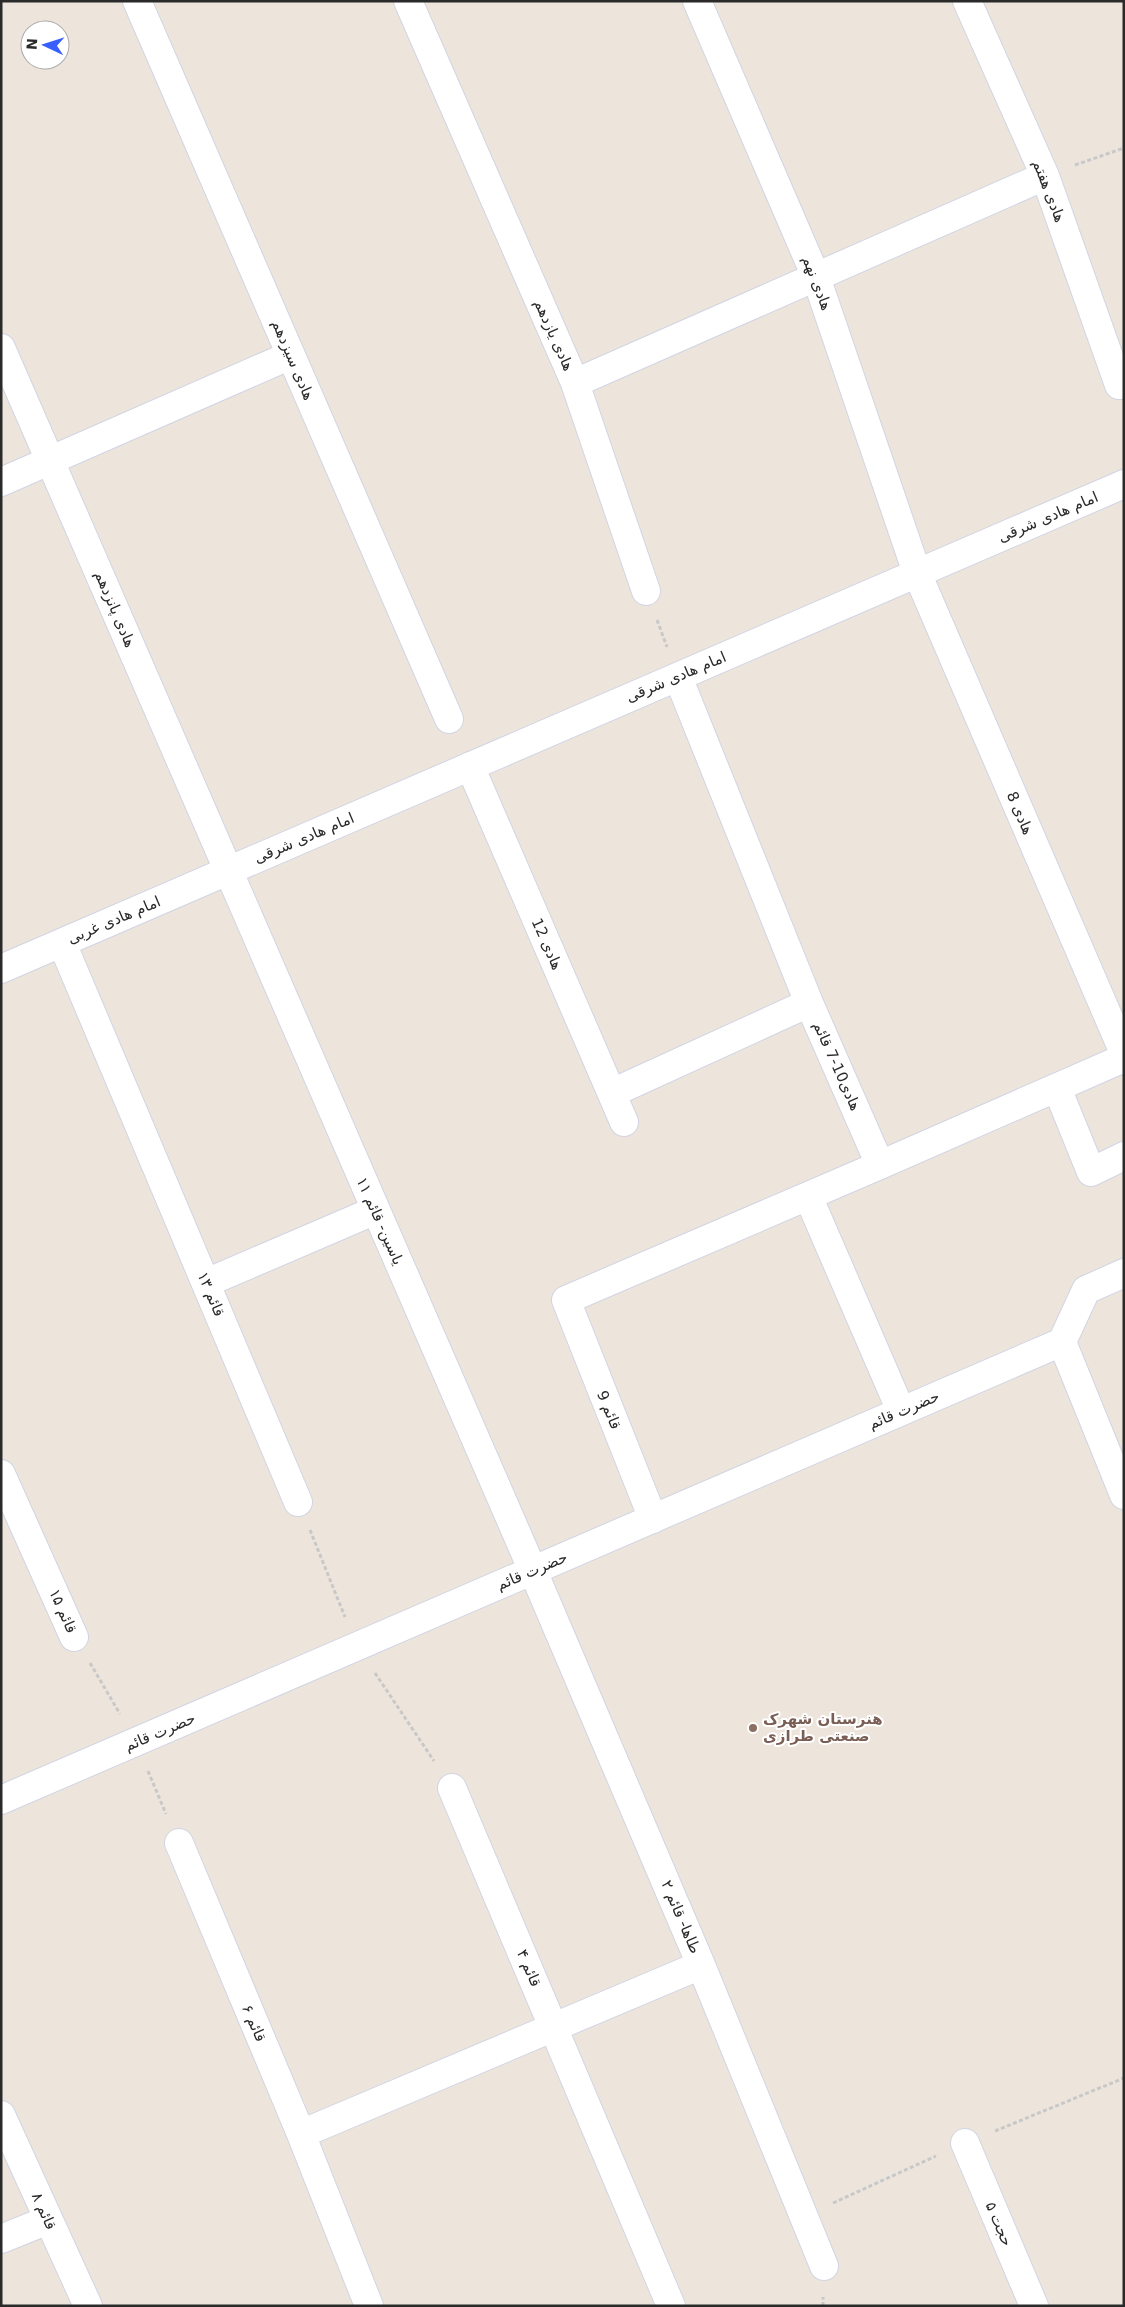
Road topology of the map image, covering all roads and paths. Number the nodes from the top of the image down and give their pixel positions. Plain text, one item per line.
1 (137, 1) edge
2 (408, 1) edge
3 (696, 1) edge
4 (967, 1) edge
5 (1124, 148) edge
6 (1045, 176) junction
7 (816, 277) junction
8 (1, 348) edge
9 (290, 355) junction
10 (575, 383) junction
11 (1119, 385) dead end
12 (50, 460) junction
13 (1, 482) edge
14 (1124, 484) edge
15 (917, 573) junction
16 (646, 591) joint
17 (678, 676) junction
18 (449, 719) dead end
19 (470, 766) junction
20 (228, 871) junction
21 (62, 942) junction
22 (1, 969) edge
23 (809, 1003) junction
24 (1124, 1052) edge
25 (1124, 1058) edge
26 (1057, 1088) junction
27 (612, 1093) junction
28 (624, 1122) dead end
29 (1124, 1156) edge
30 (880, 1165) junction
31 (808, 1196) junction
32 (376, 1210) junction
33 (1124, 1273) edge
34 (206, 1283) junction
35 (1062, 1342) junction
36 (901, 1411) junction
37 (1, 1474) edge
38 (1124, 1495) edge
39 (298, 1502) joint
40 (653, 1519) junction
41 (533, 1571) junction
42 (74, 1637) joint
43 (358, 1646) junction
44 (136, 1742) junction
45 (452, 1788) joint
46 (1, 1800) edge
47 (179, 1843) joint
48 (701, 1965) junction
49 (553, 2027) junction
50 (1, 2115) edge
51 (301, 2134) junction
52 (965, 2143) dead end
53 (48, 2220) junction
54 (1, 2239) edge
55 (824, 2266) dead end
56 (88, 2306) edge
57 (369, 2306) edge
58 (671, 2306) edge
59 (1034, 2306) edge

1 - 9 street, هادی سیزدهم
2 - 10 street, هادی یازدهم
3 - 7 street, هادی نهم
4 - 6 street, هادی هفتم
5 - 6 path
6 - 7 street
6 - 11 street, هادی هفتم
7 - 10 street
7 - 15 street, هادی نهم
8 - 12 street, هادی پانزدهم
9 - 12 street
9 - 18 street, هادی سیزدهم
10 - 16 street, هادی یازدهم
12 - 13 street
12 - 20 street, هادی پانزدهم
14 - 15 street, امام هادی شرقی
15 - 17 street, امام هادی شرقی
15 - 24 street, هادی 8
16 - 17 path
17 - 19 street, امام هادی شرقی
17 - 23 street, هادی10-7 قائم
19 - 20 street, امام هادی شرقی
19 - 27 street, 12 هادی
20 - 21 street, امام هادی غربی
20 - 32 street, یاسین- قائم ۱۱
21 - 22 street, امام هادی غربی
21 - 34 street, قائم ۱۳
23 - 27 street
23 - 30 street, هادی10-7 قائم
25 - 26 street
26 - 29 street
26 - 30 street
27 - 28 street, 12 هادی
30 - 31 street
31 - 36 street
31 - 40 street, قائم 9
32 - 34 street
32 - 41 street, یاسین- قائم ۱۱
33 - 35 street
34 - 39 street, قائم ۱۳
35 - 36 street, حضرت قائم
35 - 38 street
36 - 40 street, حضرت قائم
37 - 42 street, قائم ۱۵
39 - 43 path
40 - 41 street, حضرت قائم
41 - 43 street, حضرت قائم
41 - 48 street, طاها- قائم ۲
42 - 44 path, قائم ۱۵
43 - 44 street, حضرت قائم
43 - 45 path
44 - 46 street, حضرت قائم
44 - 47 path
45 - 49 street, قائم ۴
47 - 51 street, قائم ۶
48 - 49 street
48 - 55 street, طاها- قائم ۲
49 - 51 street
49 - 58 street, قائم ۴
50 - 53 street, قائم ۸
51 - 57 street, قائم ۶
52 - 59 street, حجت ۵
53 - 54 street
53 - 56 street, قائم ۸

